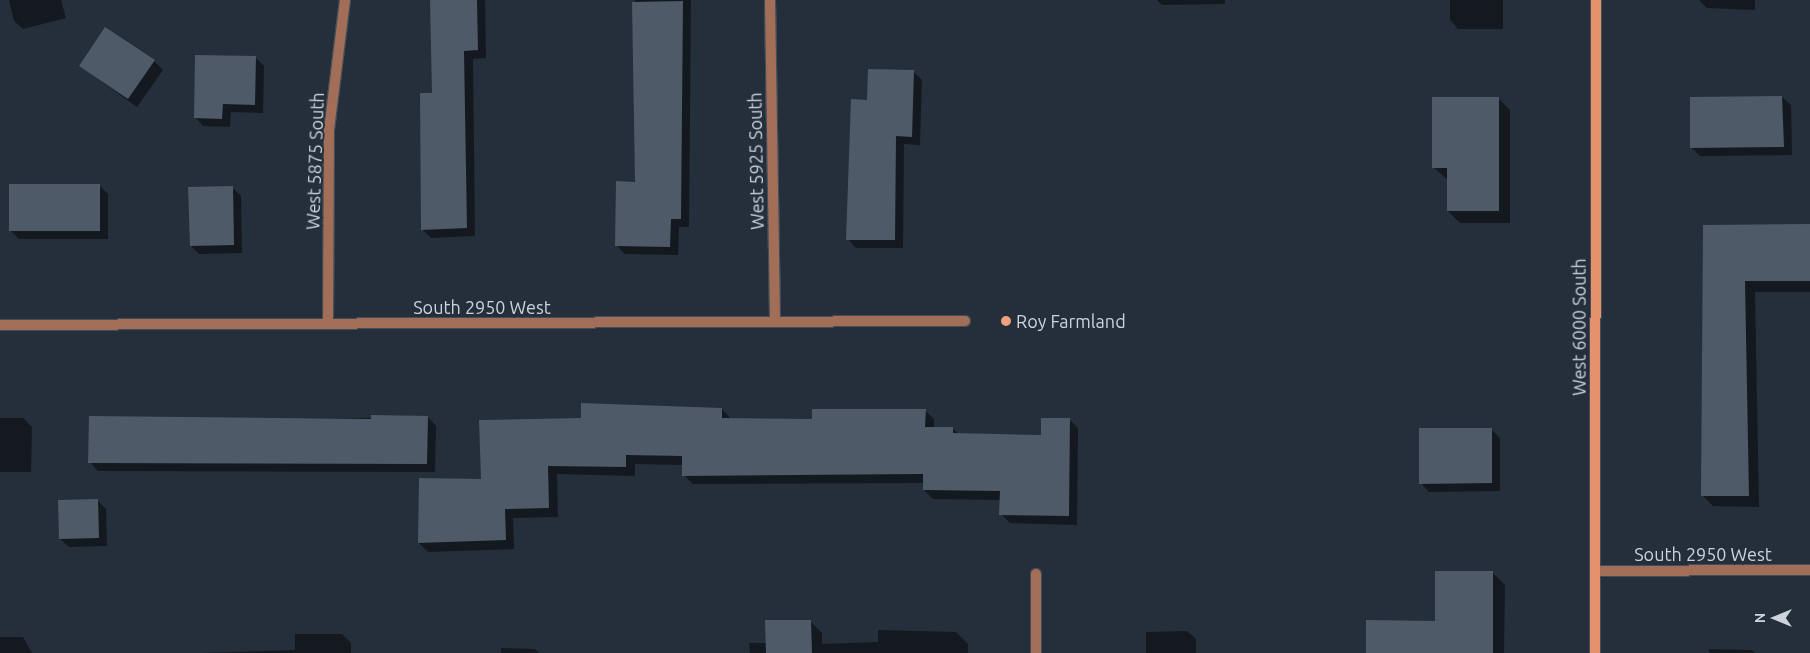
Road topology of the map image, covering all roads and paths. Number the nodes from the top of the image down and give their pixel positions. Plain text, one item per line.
1 (345, 0) edge
2 (770, 0) edge
3 (1596, 0) edge
4 (965, 321) dead end
5 (775, 322) junction
6 (328, 324) junction
7 (0, 325) edge
8 (1596, 570) junction
9 (1810, 570) edge
10 (1036, 574) dead end
11 (1036, 653) edge
12 (1595, 653) edge

1 - 6 street, West 5875 South
2 - 5 street, West 5925 South
3 - 8 street, West 6000 South
4 - 5 street, South 2950 West
5 - 6 street, South 2950 West
6 - 7 street, South 2950 West
8 - 9 street, South 2950 West
8 - 12 street, West 6000 South
10 - 11 street

